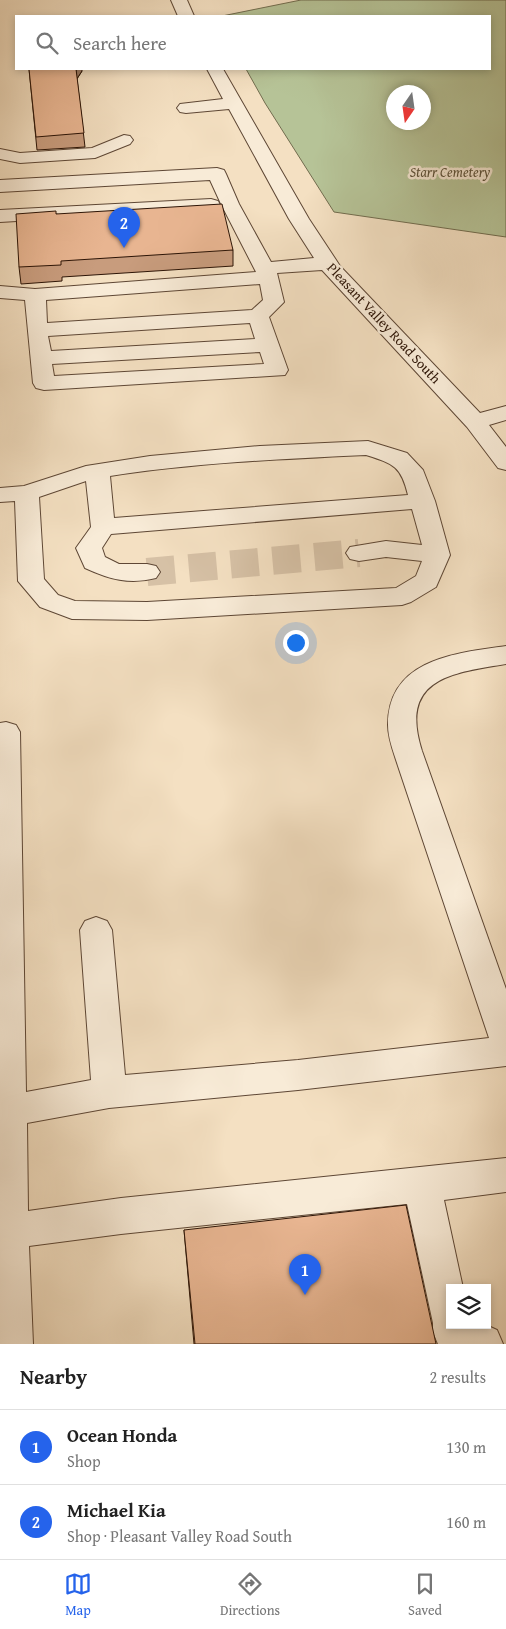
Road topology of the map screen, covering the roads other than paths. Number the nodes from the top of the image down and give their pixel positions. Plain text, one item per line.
1 (179, 0) edge
2 (186, 15) edge
3 (217, 70) edge
4 (235, 103) junction
5 (186, 108) dead end
6 (124, 140) dead end
7 (0, 154) edge
8 (0, 186) edge
9 (230, 204) junction
10 (0, 216) edge
11 (328, 263) junction
12 (267, 273) junction
13 (0, 292) edge
14 (35, 296) junction
15 (258, 316) junction
16 (37, 330) junction
17 (506, 412) edge
18 (475, 422) junction
19 (506, 463) edge
20 (97, 471) junction
21 (27, 493) junction
22 (0, 495) edge
23 (423, 502) junction
24 (104, 526) junction
25 (359, 553) tunnel mouth
26 (437, 555) junction
27 (146, 572) tunnel mouth
28 (506, 655) edge
29 (6, 732) dead end
30 (96, 930) dead end
31 (506, 1038) edge
32 (506, 1051) edge
33 (109, 1092) junction
34 (9, 1111) junction
35 (506, 1176) edge
36 (422, 1185) junction
37 (10, 1231) junction
38 (446, 1297) edge
39 (453, 1329) edge
40 (13, 1344) edge
41 (483, 1344) edge

1 - 2 street
3 - 4 street, Pleasant Valley Road South
4 - 5 street
4 - 11 street, Pleasant Valley Road South
6 - 7 street
8 - 9 street
9 - 10 street
9 - 12 street
11 - 12 street
11 - 18 street, Pleasant Valley Road South
12 - 14 street
12 - 15 street
13 - 14 street
14 - 16 street
15 - 16 street
15 - 16 street
17 - 18 street
18 - 19 street, Pleasant Valley Road South
20 - 21 street
20 - 23 street
20 - 24 street
21 - 22 street
21 - 26 street
23 - 24 street
23 - 26 street
24 - 27 street
25 - 26 street
28 - 31 street
29 - 34 street
30 - 33 street
32 - 33 street
33 - 34 street
34 - 37 street
35 - 36 street
36 - 37 street
36 - 38 street
37 - 40 street
39 - 41 street

